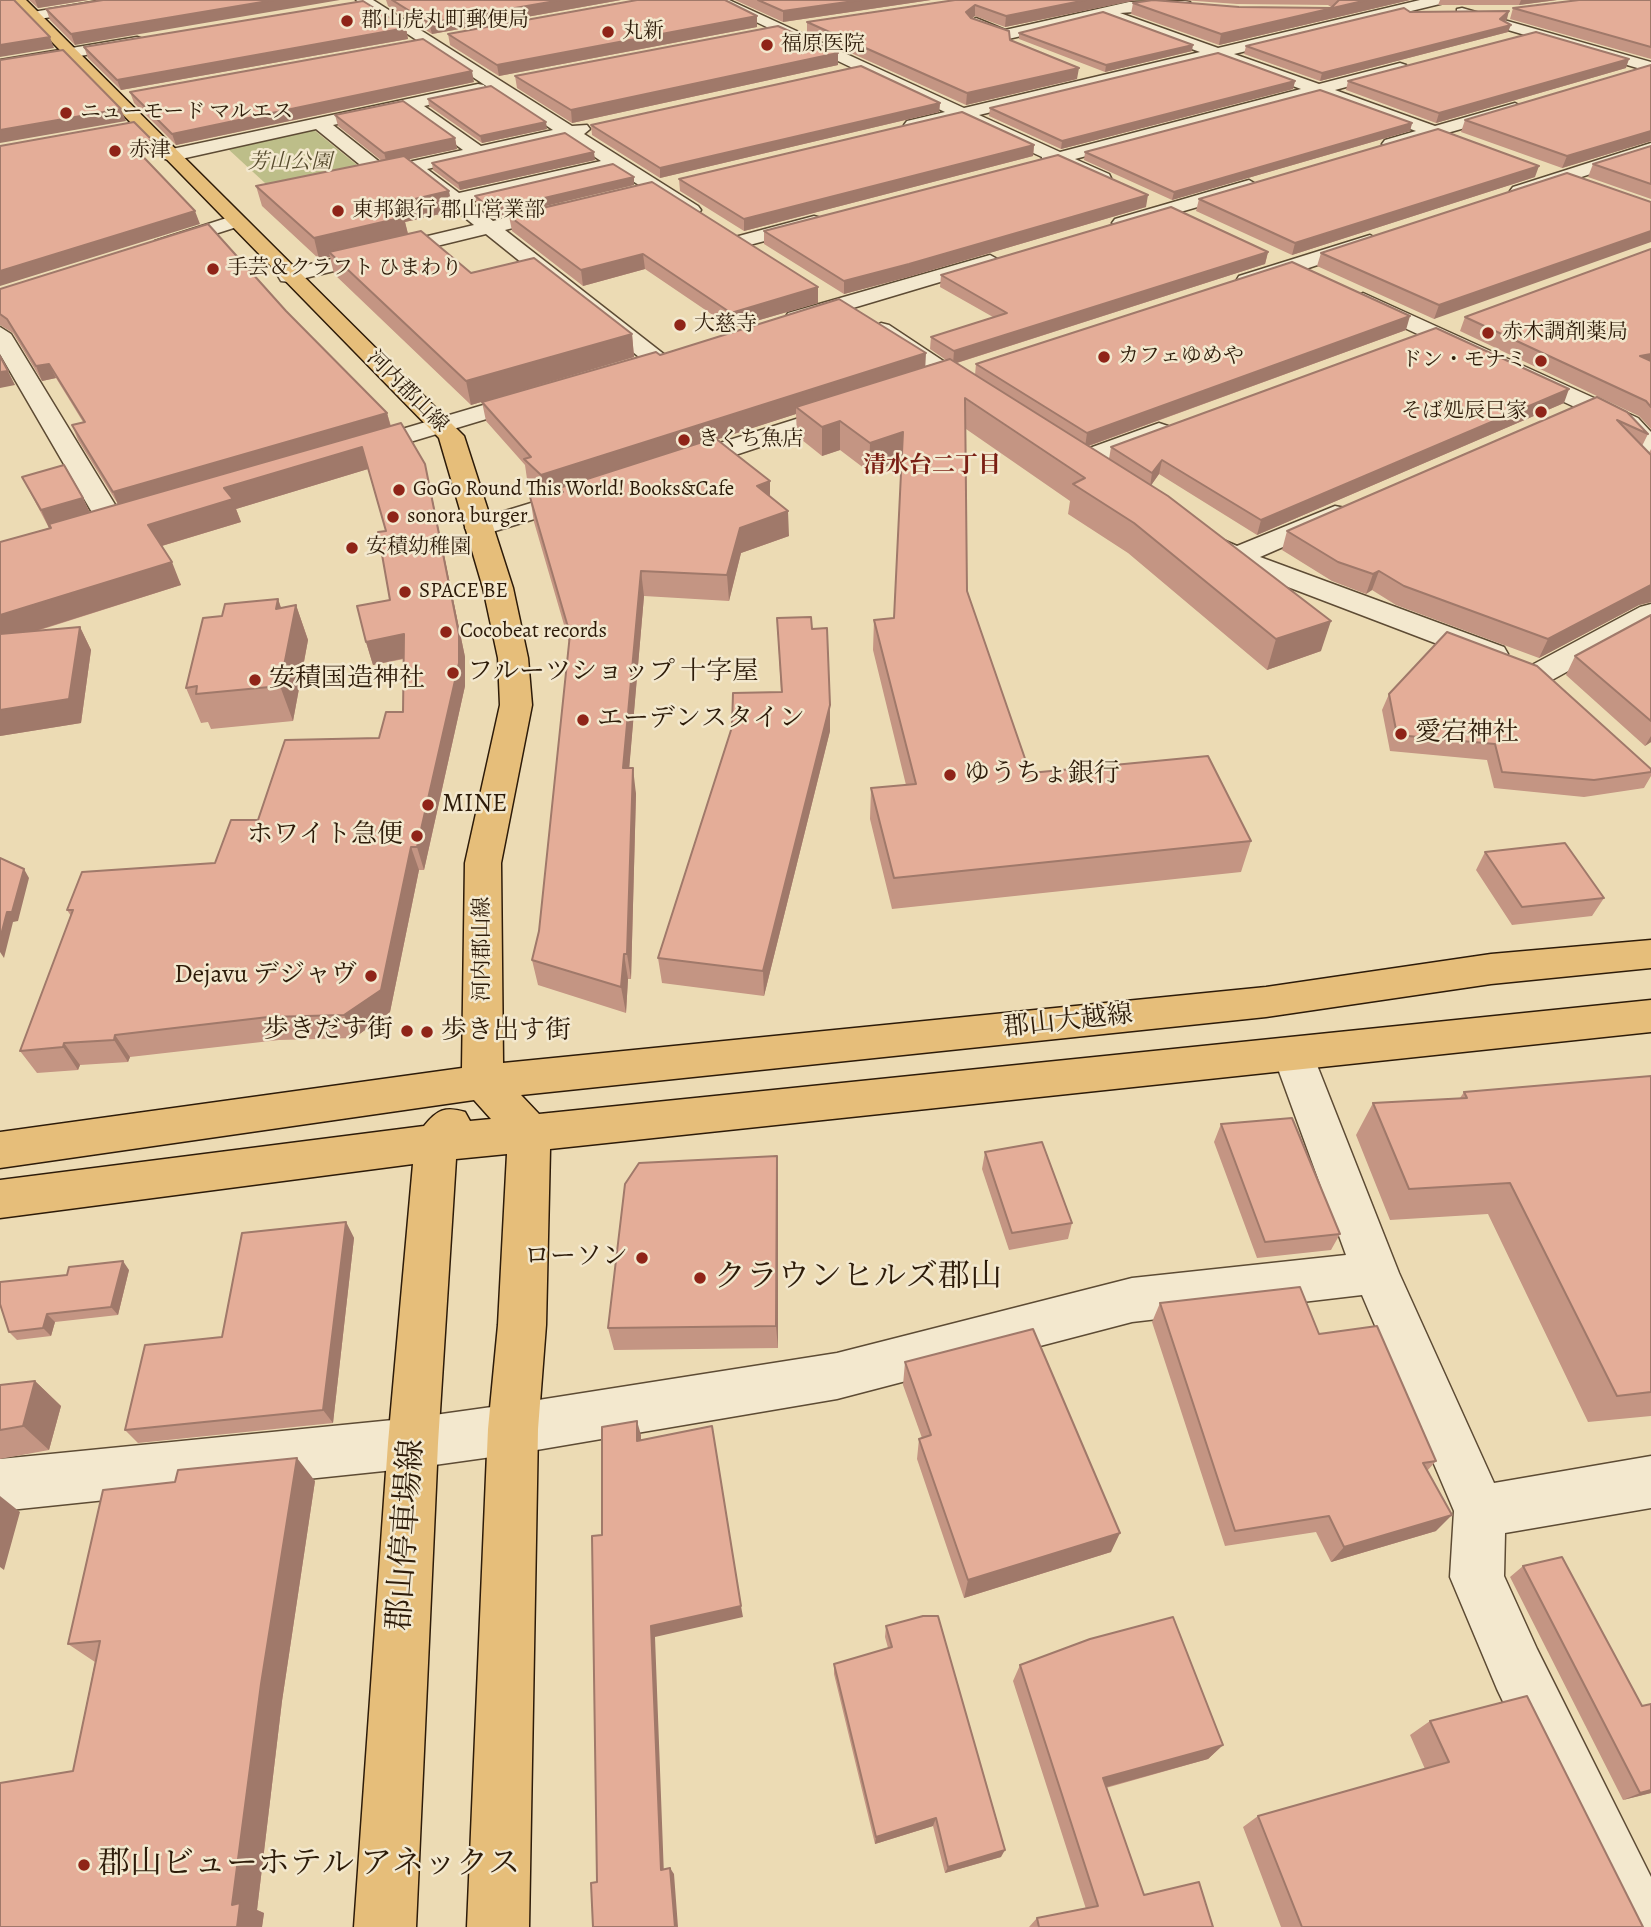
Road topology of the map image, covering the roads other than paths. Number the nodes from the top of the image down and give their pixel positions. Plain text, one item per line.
1 (131, 0) edge
2 (717, 0) edge
3 (1072, 0) edge
4 (1430, 1) edge
5 (371, 2) edge
6 (25, 8) edge
7 (1203, 8) edge
8 (409, 10) edge
9 (1103, 11) junction
10 (1316, 12) edge
11 (1386, 12) junction
12 (1519, 12) edge
13 (1465, 13) junction
14 (968, 21) edge
15 (808, 25) edge
16 (782, 29) junction
17 (1534, 33) junction
18 (756, 34) edge
19 (455, 37) edge
20 (152, 40) edge
21 (428, 42) junction
22 (1494, 44) edge
23 (401, 47) edge
24 (71, 53) junction
25 (1217, 53) junction
26 (0, 65) edge
27 (1413, 65) edge
28 (863, 67) junction
29 (1651, 68) edge
30 (1077, 71) edge
31 (837, 73) edge
32 (1613, 79) edge
33 (522, 80) edge
34 (1102, 80) junction
35 (495, 85) junction
36 (1319, 89) junction
37 (1536, 102) edge
38 (409, 103) junction
39 (963, 113) junction
40 (319, 123) junction
41 (605, 124) edge
42 (896, 129) edge
43 (566, 132) junction
44 (1435, 132) junction
45 (1460, 141) edge
46 (1651, 148) edge
47 (1368, 151) edge
48 (478, 152) junction
49 (172, 155) junction
50 (1058, 158) junction
51 (615, 163) junction
52 (1032, 165) edge
53 (412, 166) junction
54 (1536, 168) edge
55 (1562, 177) junction
56 (1275, 178) edge
57 (682, 181) edge
58 (1587, 186) edge
59 (1120, 187) edge
60 (656, 188) junction
61 (630, 194) edge
62 (1145, 198) edge
63 (1497, 199) edge
64 (456, 200) junction
65 (580, 206) edge
66 (1169, 209) junction
67 (834, 217) edge
68 (236, 221) junction
69 (1194, 221) edge
70 (491, 227) junction
71 (1104, 229) edge
72 (1394, 233) edge
73 (742, 241) junction
74 (144, 250) edge
75 (764, 255) edge
76 (1012, 255) edge
77 (1267, 255) edge
78 (1291, 267) junction
79 (289, 276) junction
80 (1317, 278) edge
81 (1226, 288) edge
82 (819, 290) edge
83 (1342, 290) edge
84 (841, 304) junction
85 (1457, 321) dead end
86 (775, 324) edge
87 (1431, 331) junction
88 (0, 334) edge
89 (1405, 340) edge
90 (683, 352) edge
91 (657, 360) junction
92 (632, 368) edge
93 (979, 368) edge
94 (953, 376) junction
95 (927, 385) edge
96 (556, 390) edge
97 (874, 402) edge
98 (1590, 403) junction
99 (1000, 407) edge
100 (1552, 420) edge
101 (1185, 422) edge
102 (442, 425) junction
103 (1059, 445) edge
104 (1651, 447) edge
105 (337, 456) edge
106 (1082, 460) junction
107 (650, 473) edge
108 (1106, 475) edge
109 (598, 490) edge
110 (1362, 502) edge
111 (138, 513) edge
112 (111, 521) junction
113 (86, 528) edge
114 (480, 528) junction
115 (1200, 535) edge
116 (1235, 558) junction
117 (1651, 613) edge
118 (1651, 954) edge
119 (1651, 1016) edge
120 (1293, 1055) junction
121 (483, 1082) junction
122 (529, 1133) junction
123 (436, 1143) junction
124 (0, 1150) edge
125 (0, 1199) edge
126 (1376, 1273) junction
127 (513, 1429) junction
128 (413, 1443) junction
129 (1651, 1482) edge
130 (0, 1485) edge
131 (1480, 1511) junction
132 (385, 1927) edge
133 (498, 1927) edge
134 (1643, 1927) edge

1 - 6 street
2 - 16 street
3 - 9 street
4 - 11 street
4 - 13 street
5 - 8 street
5 - 21 street
6 - 24 main road, 河内郡山線
7 - 9 street
9 - 14 street
9 - 25 street
10 - 11 street
11 - 13 street
11 - 25 street
12 - 13 street
13 - 17 street
15 - 16 street
16 - 18 street
16 - 28 street
17 - 22 street
17 - 29 street
19 - 21 street
20 - 24 street
21 - 23 street
21 - 35 street
24 - 26 street
24 - 49 main road, 河内郡山線
25 - 34 street
25 - 36 street
27 - 36 street
28 - 31 street
28 - 39 street
29 - 32 street
30 - 34 street
33 - 35 street
34 - 39 street
35 - 38 street
35 - 43 street
36 - 44 street
36 - 50 street
37 - 44 street
38 - 40 street
38 - 48 street
39 - 42 street
39 - 50 street
40 - 49 street
40 - 53 street
41 - 43 street
43 - 48 street
43 - 51 street
44 - 45 street
44 - 47 street
46 - 55 street
48 - 53 street
49 - 68 main road, 河内郡山線
50 - 52 street
50 - 59 street
51 - 60 street
51 - 64 street
53 - 64 street
54 - 55 street
55 - 58 street
55 - 63 street
56 - 66 street
57 - 60 street
60 - 61 street
60 - 73 street
62 - 66 street
64 - 70 street
65 - 70 street
66 - 69 street
66 - 71 street
67 - 73 street
68 - 74 street
68 - 79 main road, 河内郡山線
70 - 79 street
70 - 91 street
72 - 78 street
73 - 75 street
76 - 84 street
77 - 78 street
78 - 80 street
78 - 81 street
79 - 102 main road, 河内郡山線
82 - 84 street
83 - 87 street
84 - 86 street
84 - 94 street
85 - 87 street
87 - 89 street
87 - 98 street
88 - 112 street
90 - 91 street
91 - 92 street
93 - 94 street
94 - 95 street
94 - 99 street
96 - 102 street
97 - 107 street
98 - 100 street
98 - 104 street
101 - 106 street
102 - 105 street
102 - 114 main road, 河内郡山線
103 - 106 street
106 - 108 street
109 - 114 street
110 - 116 street
111 - 112 street
112 - 113 street
114 - 121 main road, 河内郡山線
115 - 116 street
116 - 117 street
118 - 121 main road, 郡山大越線
119 - 120 main road
120 - 122 main road
120 - 126 street
121 - 122 main road
121 - 123 main road
121 - 124 main road
122 - 123 main road
122 - 127 main road
123 - 125 main road
123 - 128 main road, 郡山停車場線
126 - 127 street
126 - 131 street
127 - 128 street
127 - 133 main road
128 - 130 street
128 - 132 main road, 郡山停車場線
129 - 131 street
131 - 134 street

